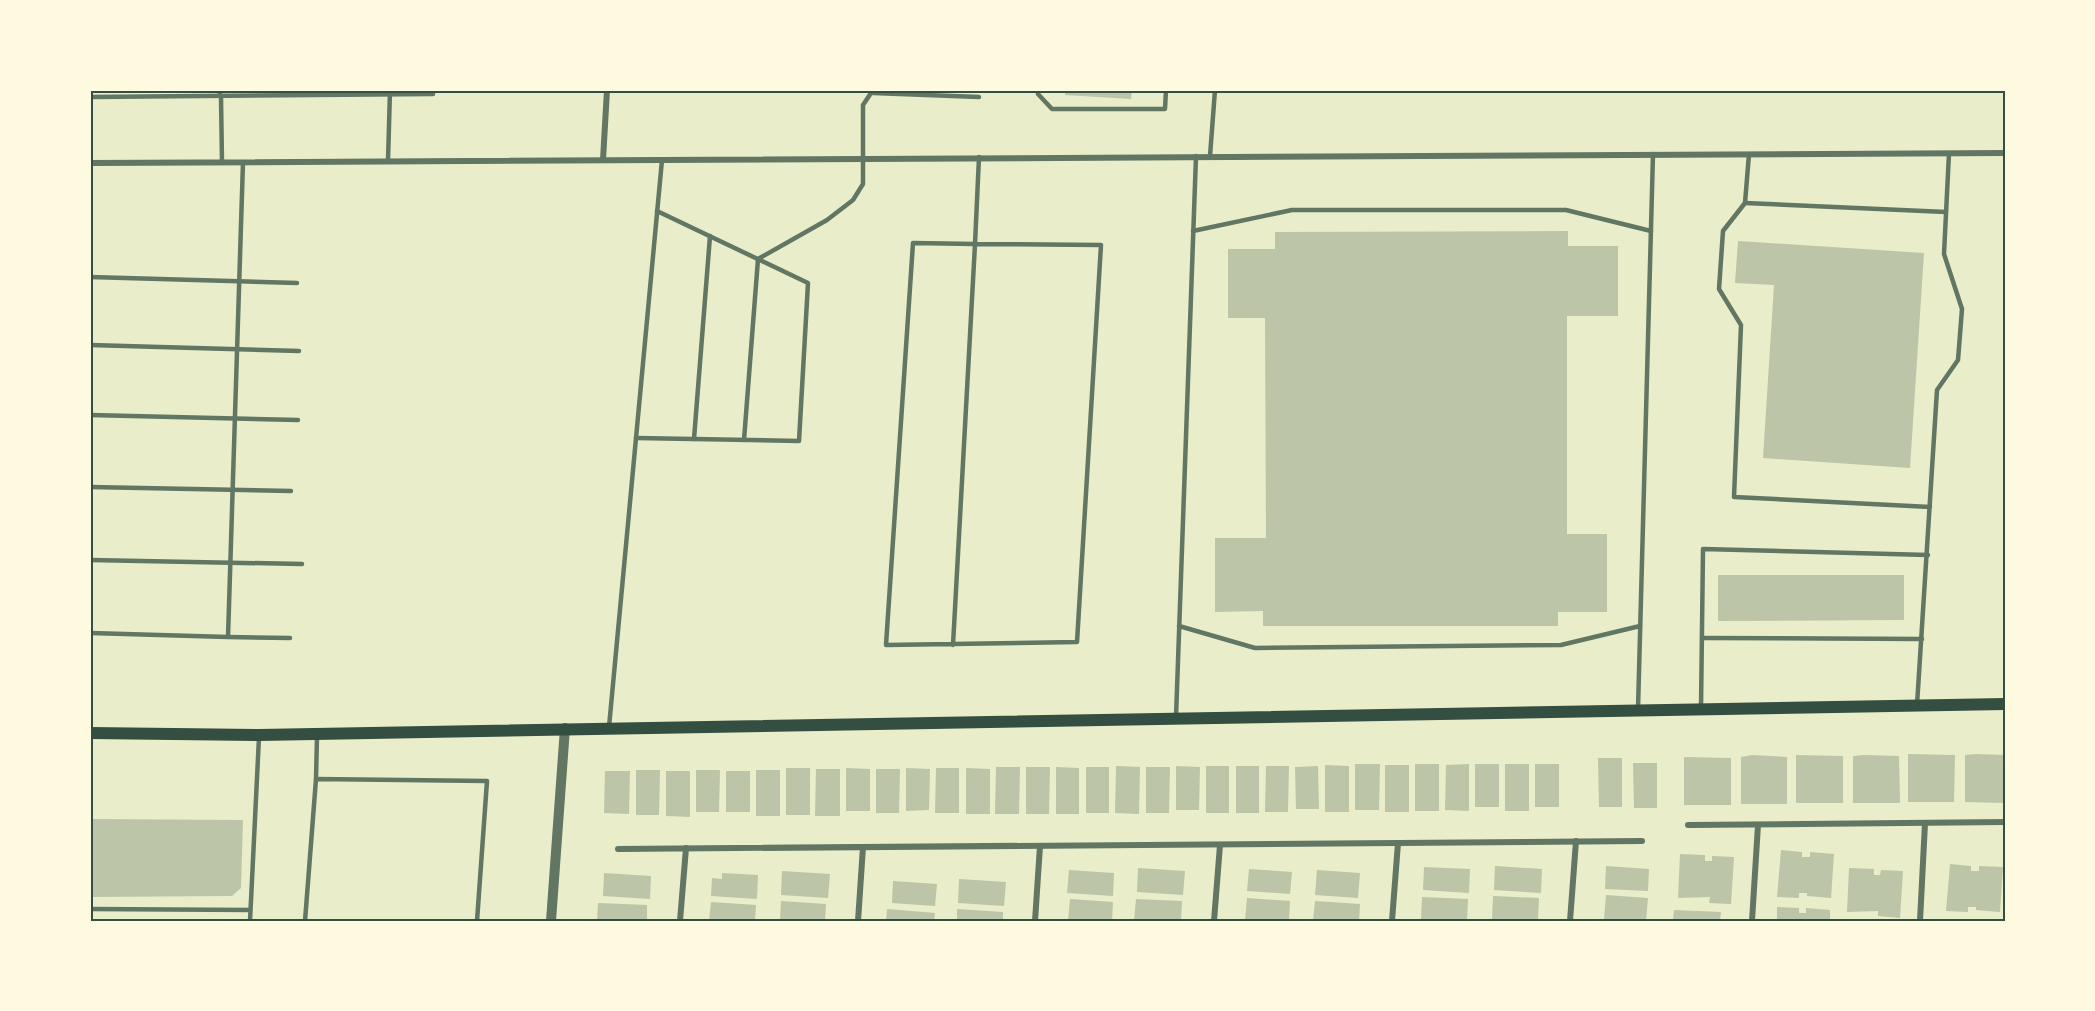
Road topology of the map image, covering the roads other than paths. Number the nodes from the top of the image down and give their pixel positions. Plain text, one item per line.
1 (90, 90) edge
2 (148, 90) edge
3 (219, 90) edge
4 (433, 90) edge
5 (607, 90) edge
6 (1038, 90) edge
7 (1166, 90) edge
8 (1215, 90) edge
9 (873, 91) edge
10 (930, 92) edge
11 (389, 93) edge
12 (90, 96) edge
13 (979, 97) dead end
14 (147, 98) junction
15 (221, 98) junction
16 (1949, 153) junction
17 (2005, 153) edge
18 (1653, 154) junction
19 (1749, 154) junction
20 (1196, 156) junction
21 (1210, 156) junction
22 (979, 157) junction
23 (863, 159) junction
24 (603, 160) junction
25 (662, 160) junction
26 (387, 161) junction
27 (243, 162) junction
28 (222, 163) junction
29 (90, 164) edge
30 (1745, 203) junction
31 (657, 211) junction
32 (1946, 212) junction
33 (1193, 231) junction
34 (1651, 231) junction
35 (710, 236) junction
36 (975, 244) junction
37 (758, 259) junction
38 (90, 277) edge
39 (239, 281) junction
40 (297, 283) dead end
41 (90, 345) edge
42 (237, 351) junction
43 (299, 351) dead end
44 (90, 415) edge
45 (234, 420) junction
46 (298, 420) dead end
47 (636, 438) junction
48 (694, 439) junction
49 (744, 440) junction
50 (90, 487) edge
51 (291, 491) dead end
52 (232, 492) junction
53 (1930, 507) junction
54 (1928, 555) junction
55 (90, 560) edge
56 (230, 563) junction
57 (302, 564) dead end
58 (1179, 626) junction
59 (1640, 626) junction
60 (90, 633) edge
61 (228, 637) junction
62 (290, 638) dead end
63 (1702, 638) junction
64 (1922, 639) junction
65 (953, 645) junction
66 (2005, 704) edge
67 (1917, 705) junction
68 (1701, 708) junction
69 (1638, 709) junction
70 (1176, 718) junction
71 (566, 728) junction
72 (609, 728) junction
73 (90, 733) edge
74 (318, 734) junction
75 (259, 735) junction
76 (316, 779) junction
77 (2005, 822) edge
78 (1925, 823) junction
79 (1688, 825) dead end
80 (1758, 825) junction
81 (1642, 840) dead end
82 (1576, 841) junction
83 (1398, 843) junction
84 (1220, 845) junction
85 (1040, 846) junction
86 (863, 847) junction
87 (686, 848) junction
88 (618, 849) dead end
89 (90, 909) edge
90 (250, 910) junction
91 (250, 921) edge
92 (305, 921) edge
93 (477, 921) edge
94 (550, 921) edge
95 (680, 921) edge
96 (858, 921) edge
97 (1035, 921) edge
98 (1214, 921) edge
99 (1392, 921) edge
100 (1570, 921) edge
101 (1752, 921) edge
102 (1920, 921) edge

1 - 12 lane
2 - 14 lane
3 - 15 lane
4 - 11 lane
5 - 24 street
6 - 7 lane
8 - 21 lane
9 - 10 lane
9 - 23 lane
10 - 13 lane
11 - 15 lane
11 - 26 lane
12 - 14 lane
14 - 15 lane
15 - 28 lane
16 - 17 street
16 - 19 street
16 - 32 lane
18 - 19 street
18 - 21 street
18 - 34 lane
19 - 30 lane
20 - 21 street
20 - 22 street
20 - 33 lane
22 - 23 street
22 - 36 lane
23 - 25 street
23 - 37 lane
24 - 25 street
24 - 26 street
25 - 31 lane
26 - 27 street
27 - 28 street
27 - 39 lane
28 - 29 street
30 - 32 lane
30 - 53 lane
31 - 35 lane
31 - 47 lane
32 - 53 lane
33 - 34 lane
33 - 58 lane
34 - 59 lane
35 - 37 lane
35 - 48 lane
36 - 65 lane
36 - 65 lane
36 - 65 lane
37 - 49 lane
37 - 49 lane
38 - 39 lane
39 - 40 lane
39 - 42 lane
41 - 42 lane
42 - 43 lane
42 - 45 lane
44 - 45 lane
45 - 46 lane
45 - 52 lane
47 - 48 lane
47 - 72 lane
48 - 49 lane
50 - 52 lane
51 - 52 lane
52 - 56 lane
53 - 54 lane
54 - 63 lane
54 - 64 lane
55 - 56 lane
56 - 57 lane
56 - 61 lane
58 - 59 lane
58 - 70 lane
59 - 69 lane
60 - 61 lane
61 - 62 lane
63 - 64 lane
63 - 68 lane
64 - 67 lane
66 - 67 main road
67 - 68 main road
68 - 69 main road
69 - 70 main road
70 - 72 main road
71 - 72 main road
71 - 74 main road
71 - 94 street
73 - 75 main road
74 - 75 main road
74 - 76 lane
75 - 90 lane
76 - 92 lane
76 - 93 lane
77 - 78 street
78 - 80 street
78 - 102 street
79 - 80 street
80 - 101 street
81 - 82 street
82 - 83 street
82 - 100 street
83 - 84 street
83 - 99 street
84 - 85 street
84 - 98 street
85 - 86 street
85 - 97 street
86 - 87 street
86 - 96 street
87 - 88 street
87 - 95 street
89 - 90 lane
90 - 91 lane

